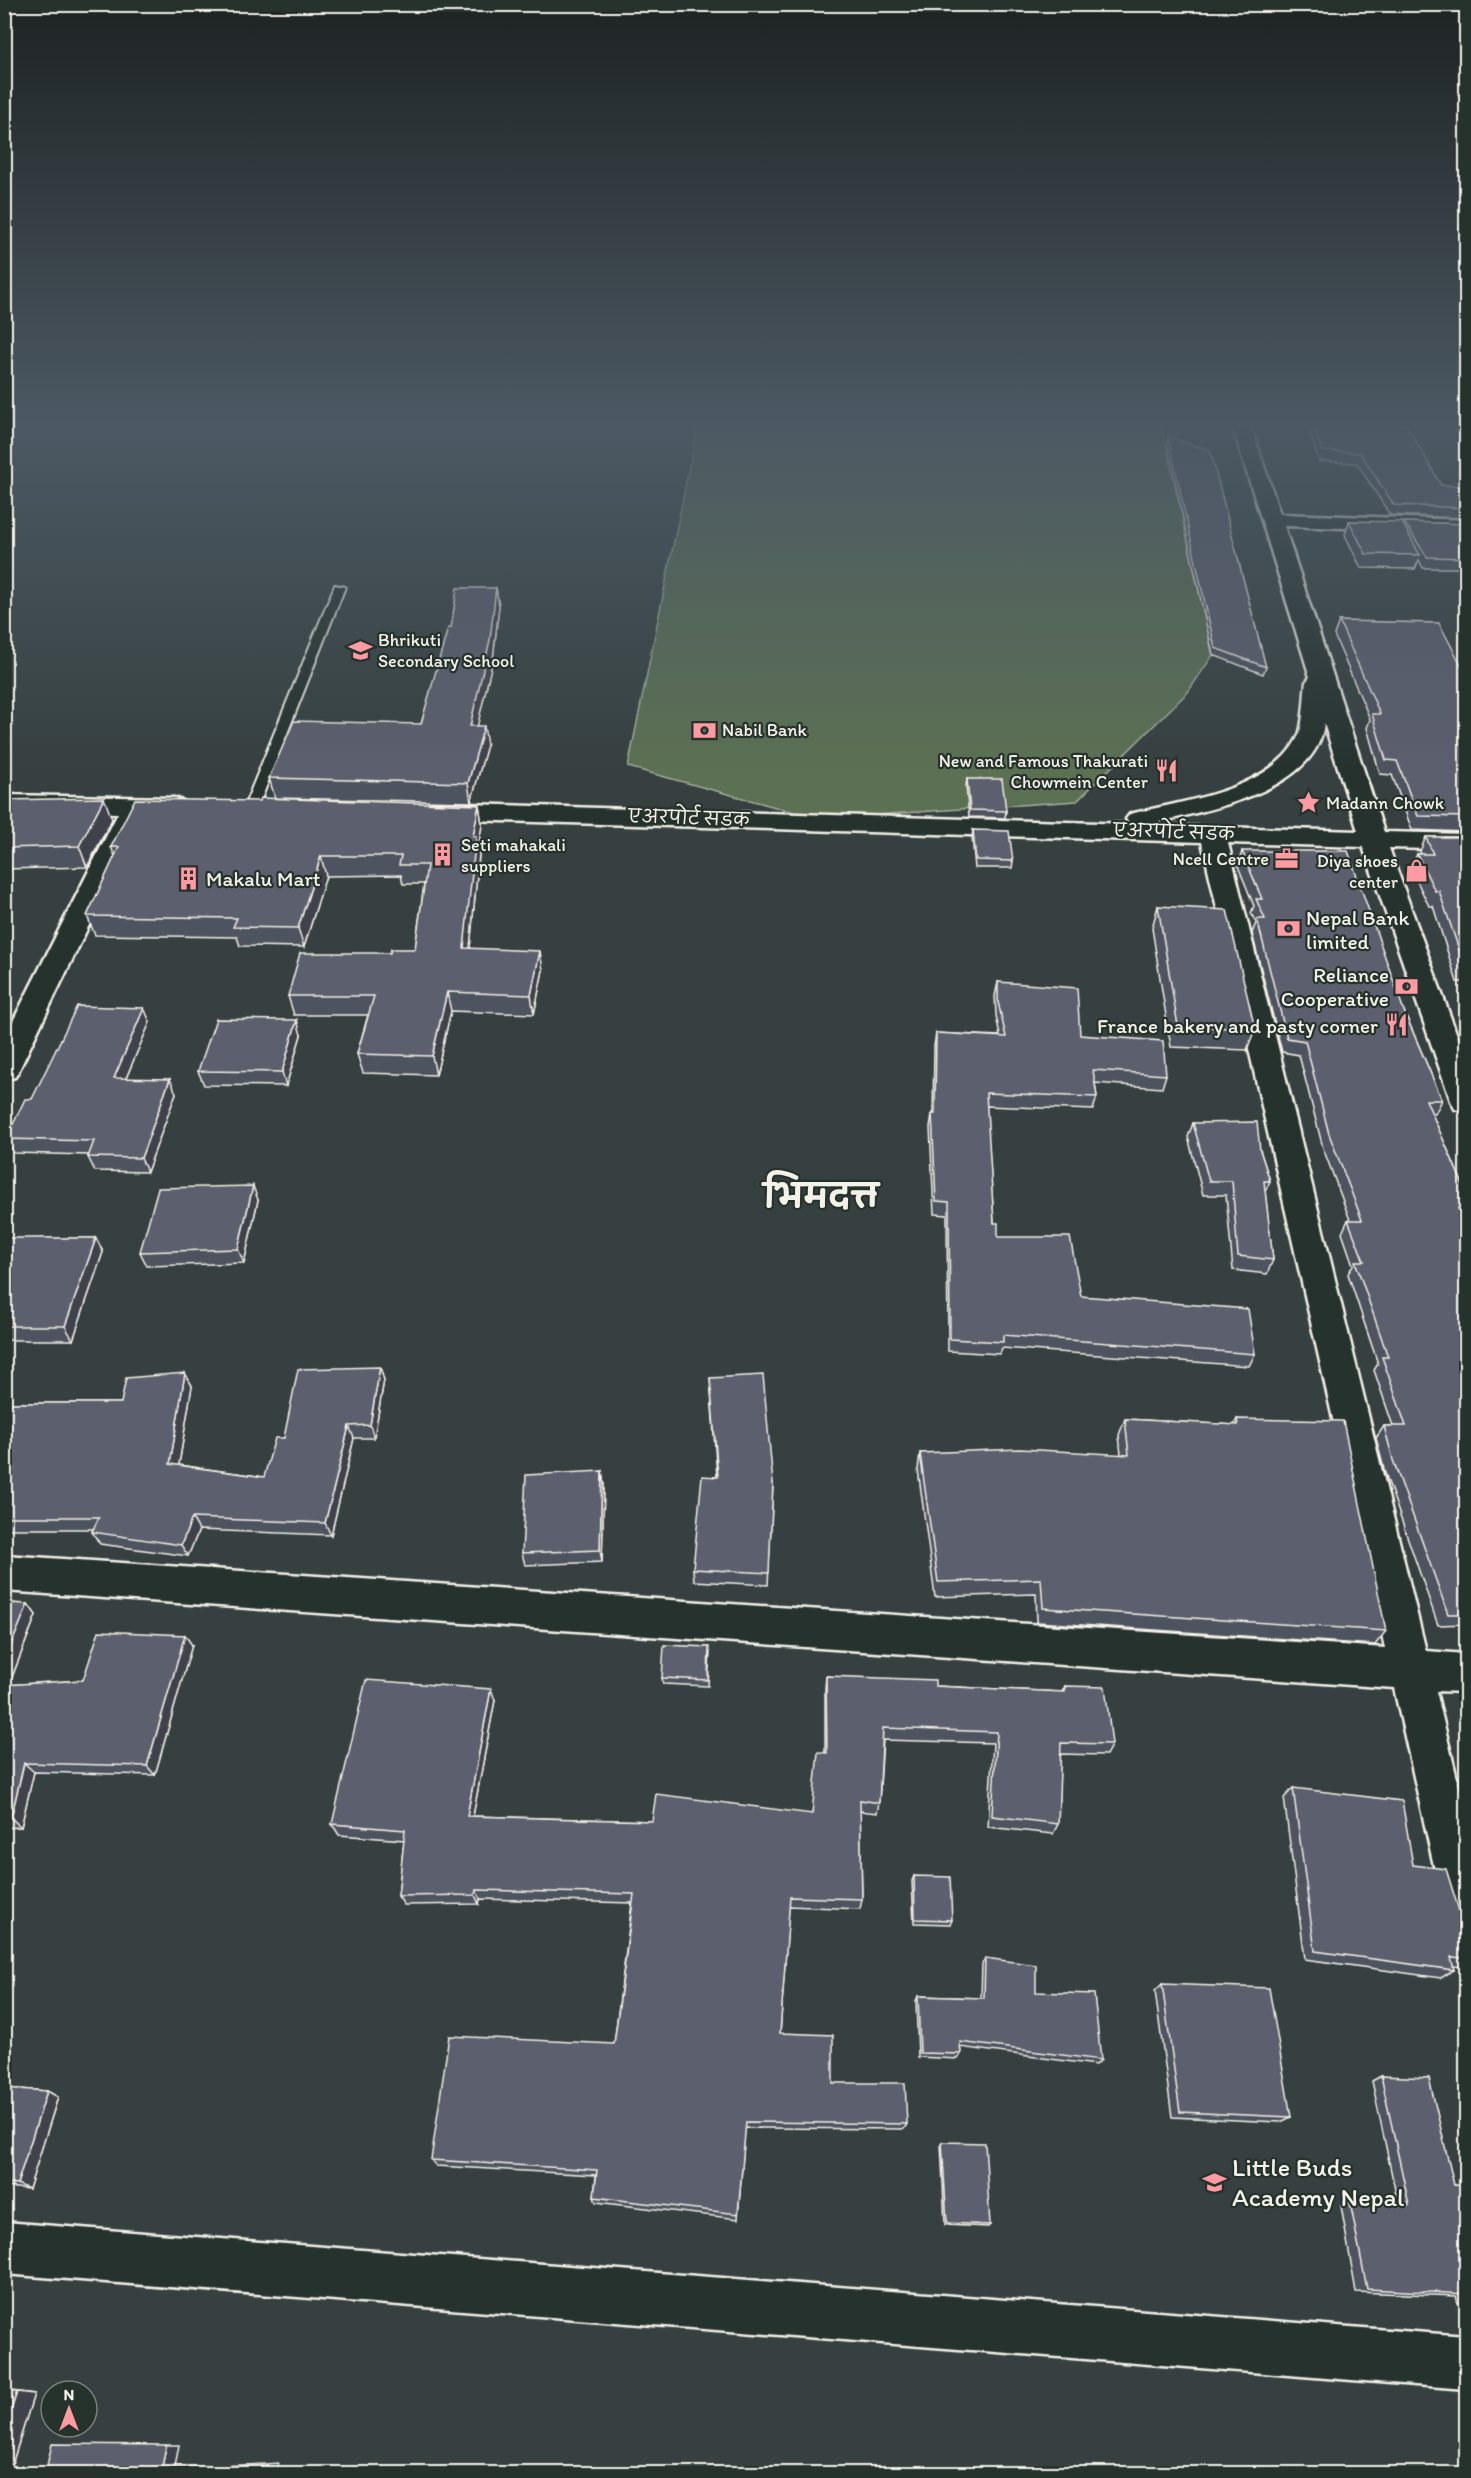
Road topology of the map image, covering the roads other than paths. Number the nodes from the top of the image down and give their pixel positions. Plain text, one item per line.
1 (1279, 540) edge
2 (339, 587) dead end
3 (1319, 670) junction
4 (4, 803) edge
5 (133, 806) junction
6 (239, 807) joint
7 (415, 810) edge
8 (1084, 830) junction
9 (1213, 833) junction
10 (1372, 838) junction
11 (1467, 842) edge
12 (4, 1070) edge
13 (1464, 1086) edge
14 (4, 1573) edge
15 (1410, 1669) junction
16 (1467, 1673) edge
17 (1467, 1906) edge
18 (4, 2248) edge
19 (1467, 2363) edge

1 - 3 street
2 - 6 lane
3 - 8 street
3 - 10 street
4 - 5 street
5 - 6 street
5 - 12 street
7 - 8 street, एअरपोर्ट सडक
8 - 9 street, एअरपोर्ट सडक
9 - 10 street, एअरपोर्ट सडक
9 - 15 street
10 - 11 street, एअरपोर्ट सडक
10 - 13 street
14 - 15 street
15 - 16 street
15 - 17 street
18 - 19 street

